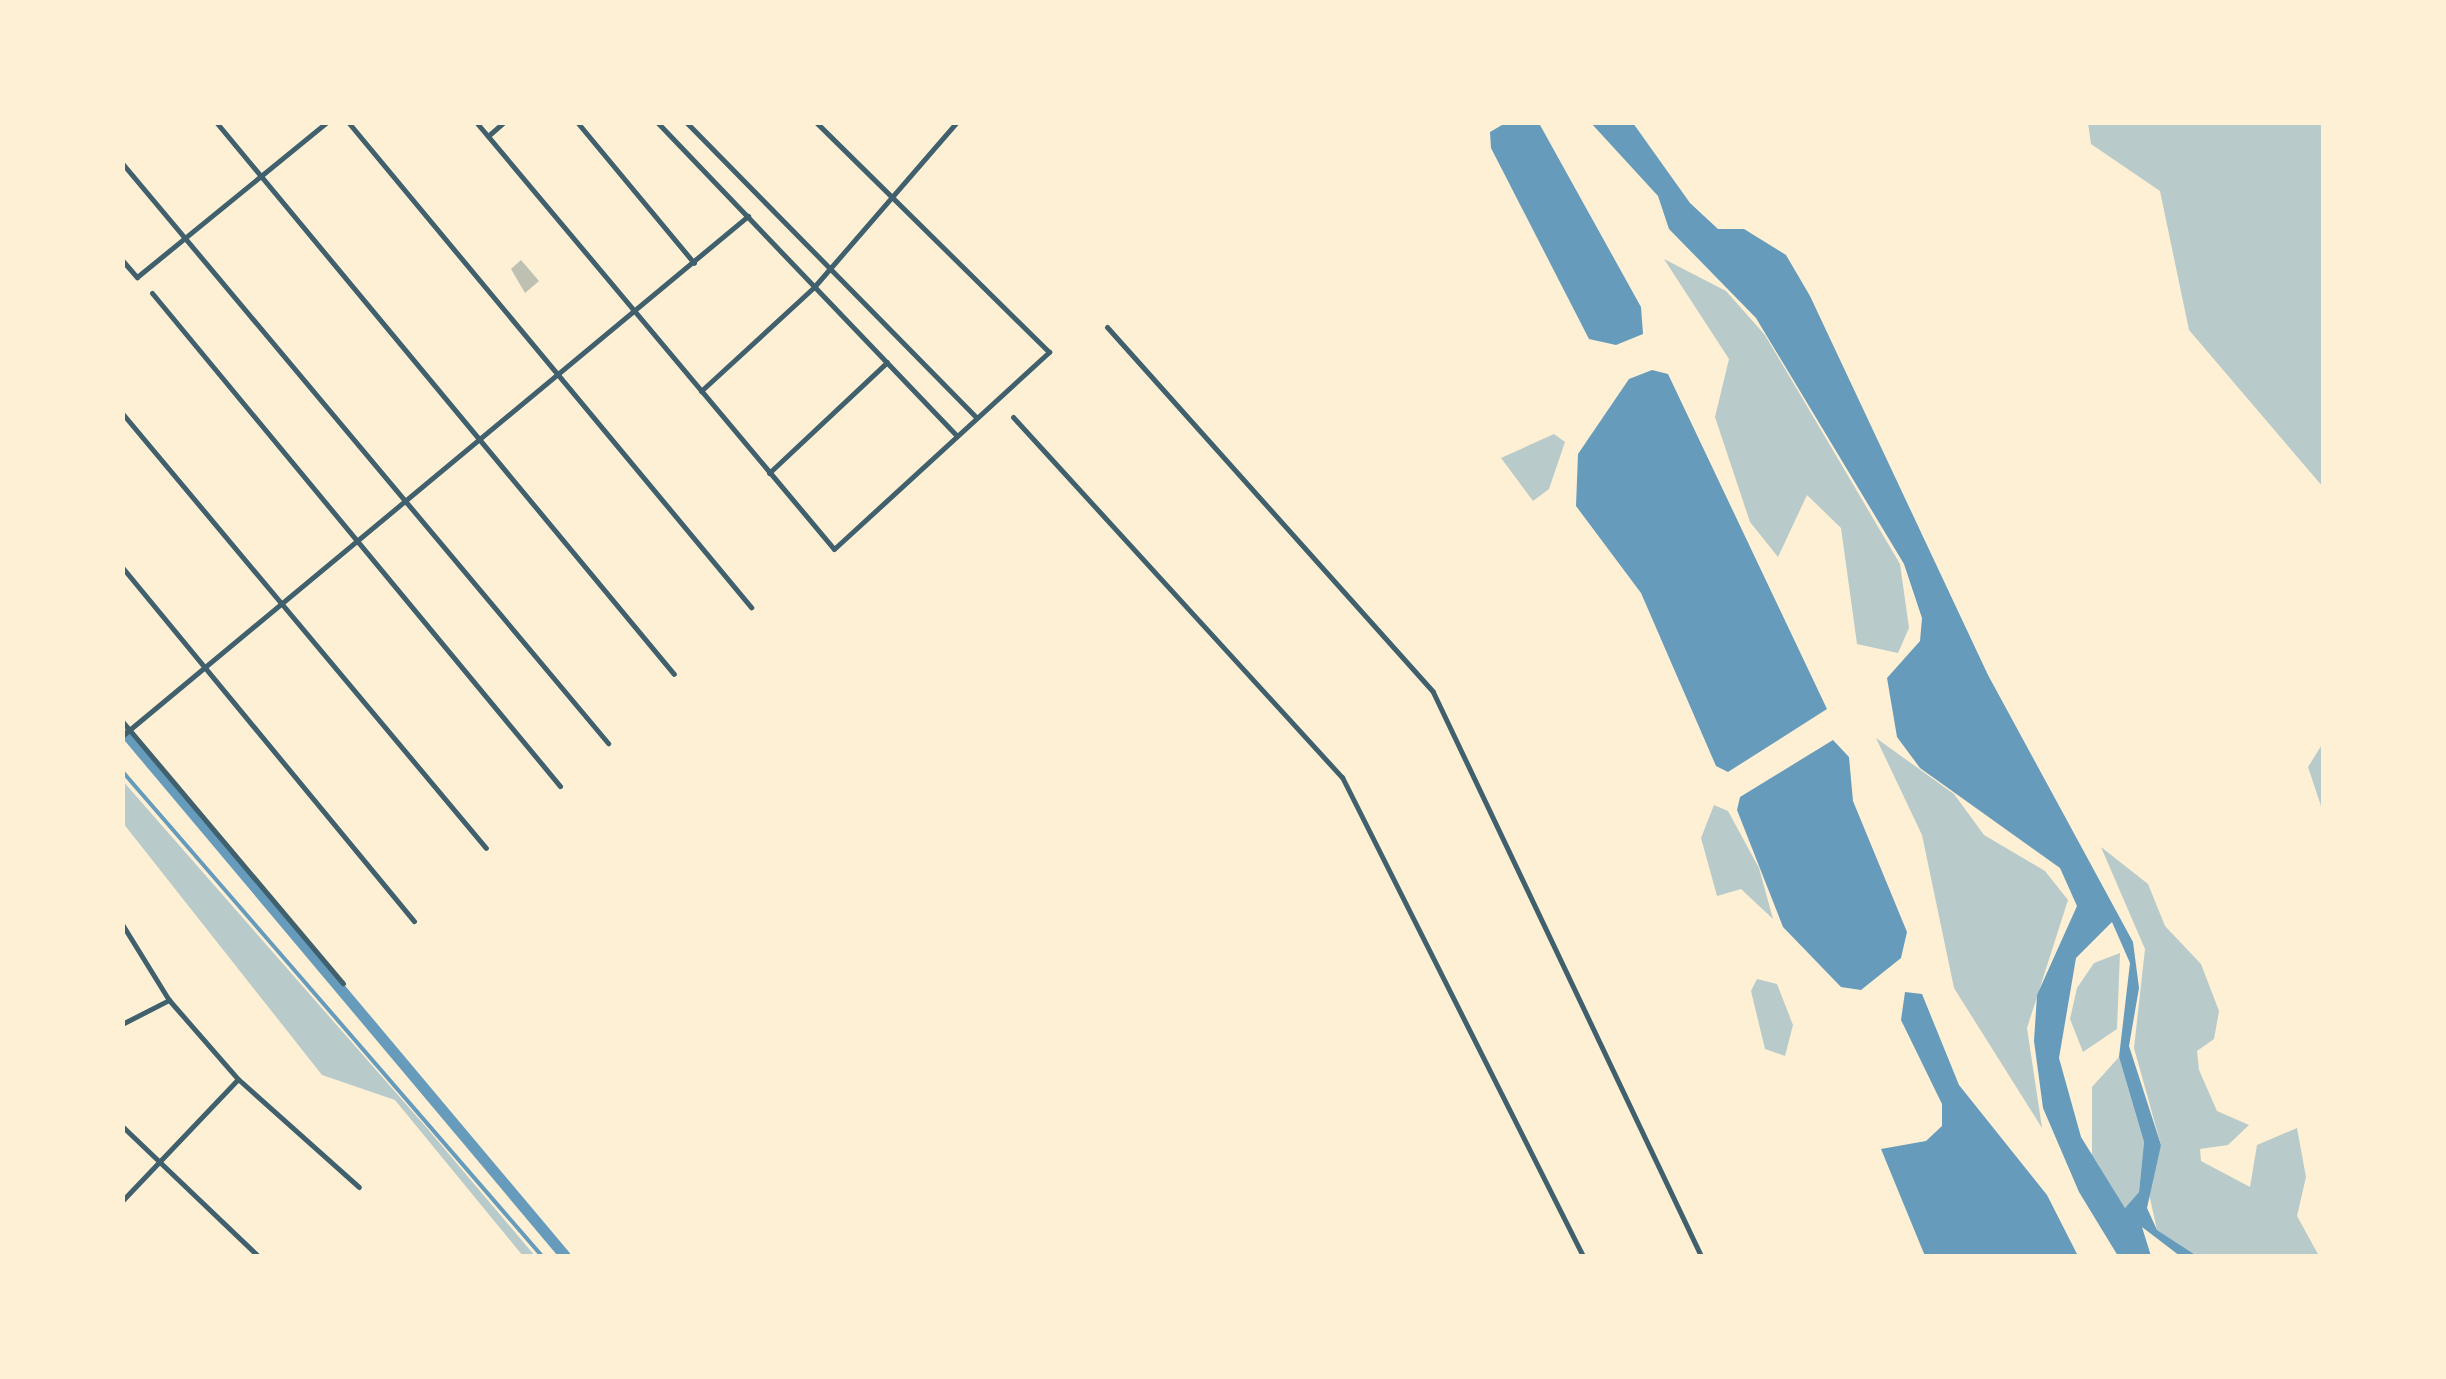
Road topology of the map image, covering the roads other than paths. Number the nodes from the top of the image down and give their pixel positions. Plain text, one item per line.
1 (216, 122) edge
2 (326, 122) edge
3 (348, 122) edge
4 (476, 122) edge
5 (504, 122) edge
6 (577, 122) edge
7 (658, 122) edge
8 (686, 122) edge
9 (816, 122) edge
10 (957, 122) edge
11 (488, 136) junction
12 (122, 163) edge
13 (262, 175) junction
14 (891, 197) junction
15 (748, 216) junction
16 (184, 240) junction
17 (122, 260) edge
18 (694, 263) junction
19 (831, 266) junction
20 (814, 287) junction
21 (152, 293) dead end
22 (635, 311) junction
23 (1107, 327) dead end
24 (887, 362) junction
25 (559, 376) junction
26 (701, 392) junction
27 (122, 413) edge
28 (1014, 416) dead end
29 (976, 418) junction
30 (957, 436) junction
31 (483, 442) junction
32 (769, 473) junction
33 (408, 504) junction
34 (360, 543) junction
35 (122, 567) edge
36 (284, 605) junction
37 (751, 607) dead end
38 (208, 669) junction
39 (674, 674) dead end
40 (122, 721) edge
41 (132, 732) junction
42 (122, 736) edge
43 (608, 743) dead end
44 (560, 786) dead end
45 (486, 848) dead end
46 (414, 920) dead end
47 (122, 924) edge
48 (343, 983) dead end
49 (169, 1000) junction
50 (122, 1024) edge
51 (238, 1079) junction
52 (122, 1126) edge
53 (156, 1164) junction
54 (359, 1187) dead end
55 (122, 1202) edge
56 (258, 1256) edge
57 (1583, 1256) edge
58 (1701, 1256) edge

1 - 13 street
2 - 13 street
3 - 25 street
4 - 11 street
5 - 11 street
6 - 18 street
7 - 15 street
8 - 19 street
9 - 14 street
10 - 14 street
11 - 22 street
12 - 16 street
13 - 16 street
13 - 31 street
14 - 19 street
14 - 29 street
15 - 18 street
15 - 20 street
16 - 17 street
16 - 33 street
18 - 22 street
19 - 20 street
19 - 29 street
20 - 24 street
20 - 26 street
21 - 34 street
22 - 25 street
22 - 26 street
23 - 58 street
24 - 30 street
24 - 32 street
25 - 31 street
25 - 37 street
26 - 32 street
27 - 36 street
28 - 57 street
29 - 30 street
30 - 32 street
31 - 33 street
31 - 39 street
33 - 34 street
33 - 43 street
34 - 36 street
34 - 44 street
35 - 38 street
36 - 38 street
36 - 45 street
38 - 41 street
38 - 46 street
40 - 41 street
41 - 42 street
41 - 48 street
47 - 49 street
49 - 50 street
49 - 51 street
51 - 53 street
51 - 54 street
52 - 53 street
53 - 55 street
53 - 56 street

